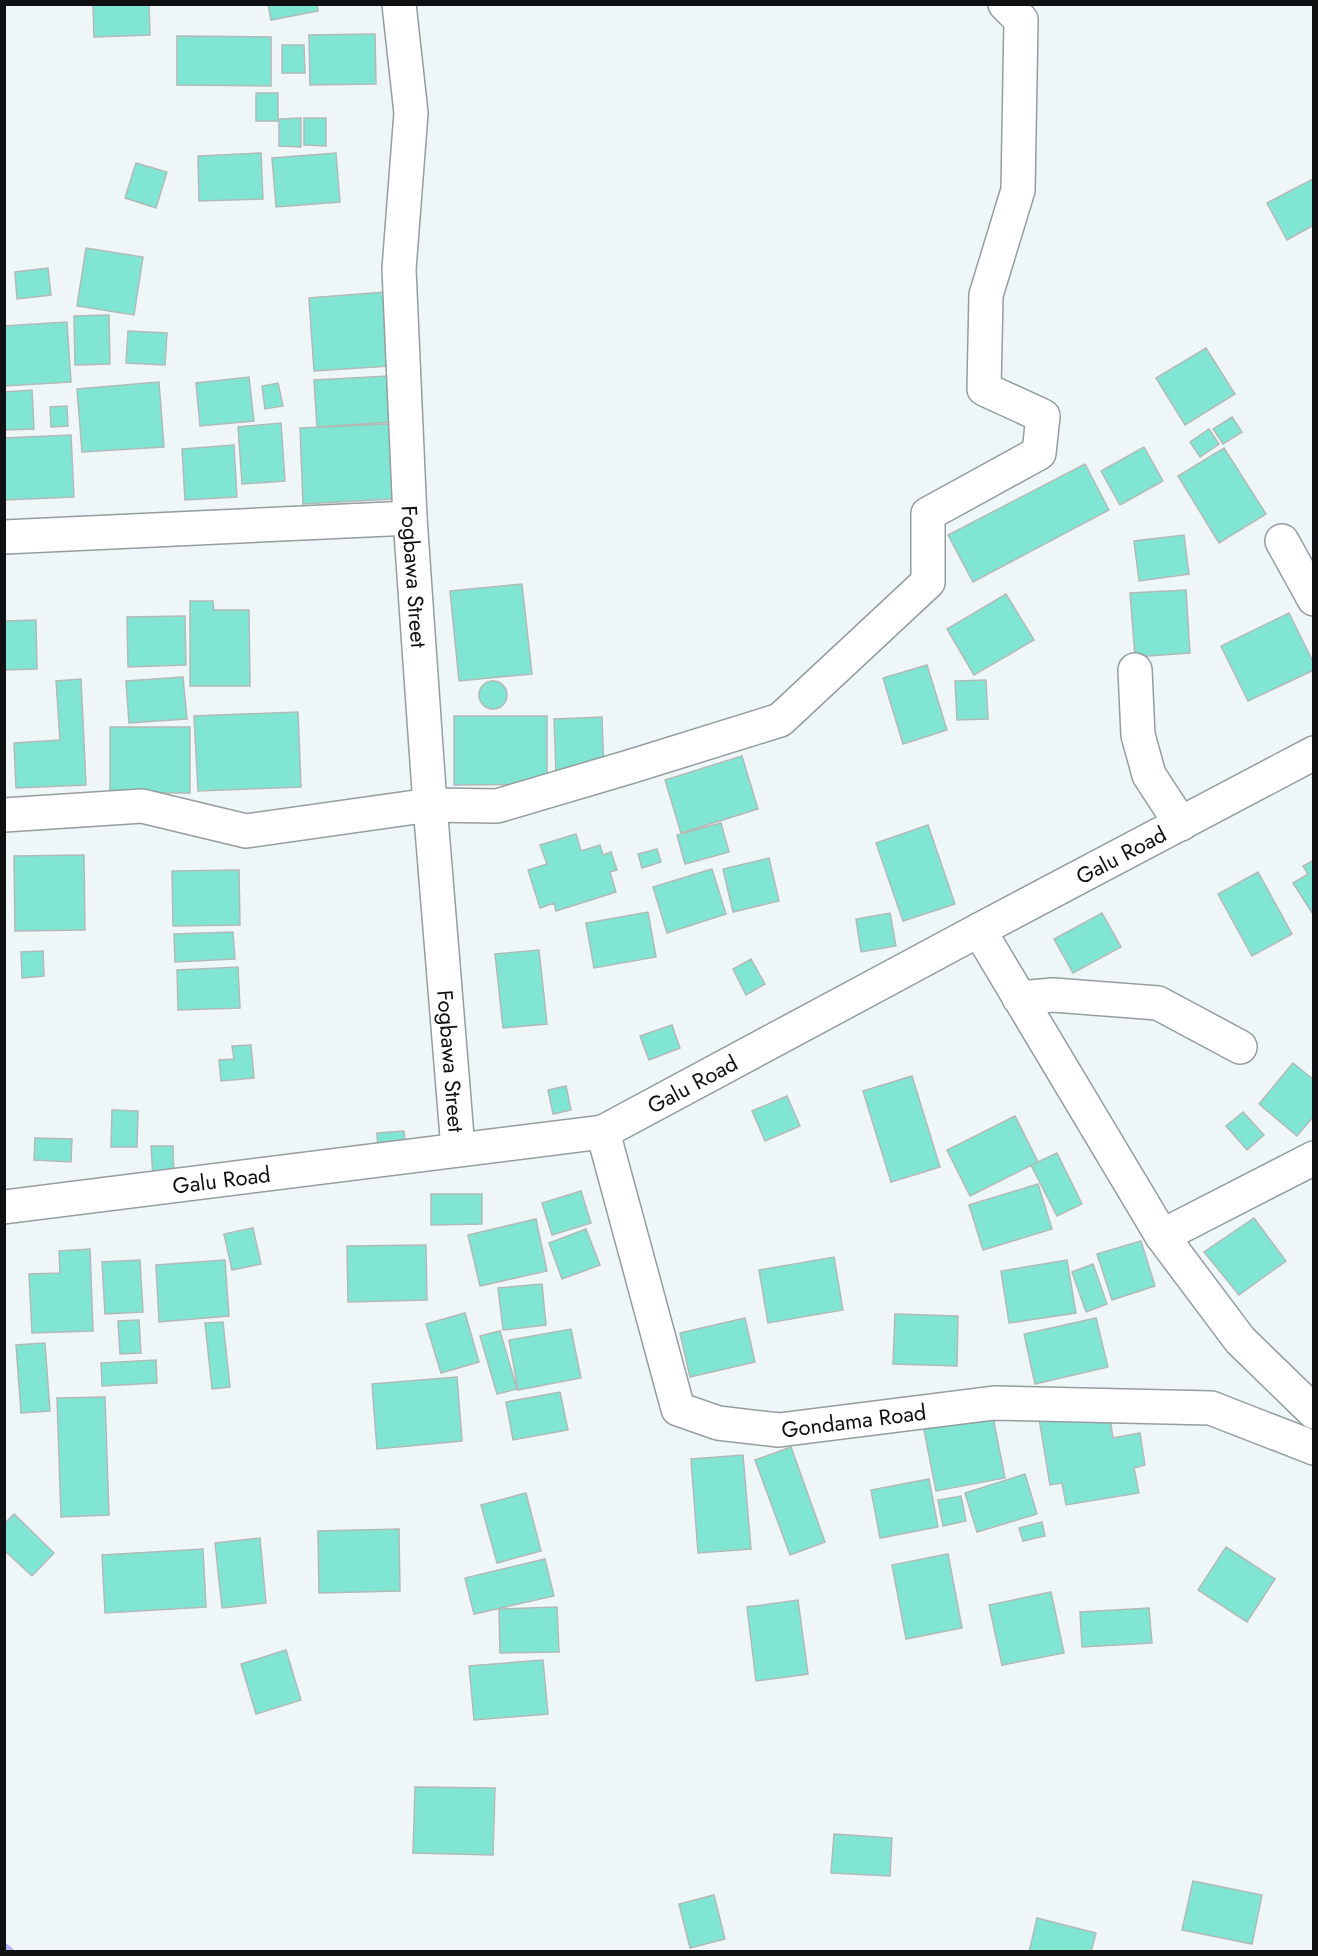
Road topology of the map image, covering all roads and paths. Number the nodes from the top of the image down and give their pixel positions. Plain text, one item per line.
1 (399, 4) edge
2 (1005, 4) edge
3 (410, 518) junction
4 (5, 538) edge
5 (1282, 541) dead end
6 (1314, 599) edge
7 (1135, 669) dead end
8 (1314, 753) edge
9 (430, 805) junction
10 (4, 815) edge
11 (1181, 824) junction
12 (979, 930) junction
13 (1019, 998) junction
14 (1240, 1047) dead end
15 (603, 1132) junction
16 (458, 1149) junction
17 (1314, 1158) edge
18 (4, 1207) edge
19 (1162, 1236) junction
20 (1314, 1412) edge
21 (1314, 1448) edge

1 - 3 street, Fogbawa Street
2 - 9 street
3 - 4 street
3 - 9 street, Fogbawa Street
5 - 6 street
7 - 11 street
8 - 11 street, Galu Road
9 - 10 street
9 - 16 street, Fogbawa Street
11 - 12 street, Galu Road
12 - 13 street
12 - 15 street, Galu Road
13 - 14 street
13 - 19 street
15 - 16 street, Galu Road
15 - 21 street, Gondama Road
16 - 18 street, Galu Road
17 - 19 street
19 - 20 street

